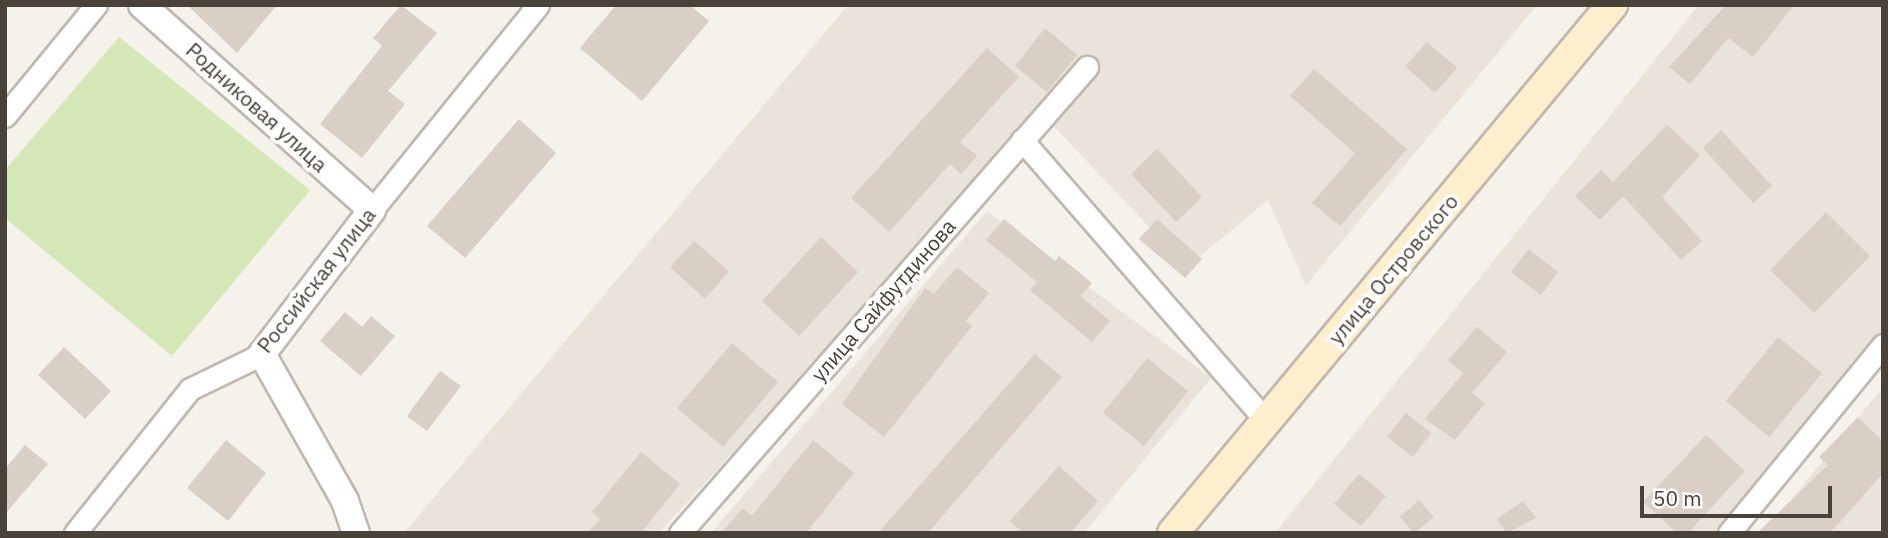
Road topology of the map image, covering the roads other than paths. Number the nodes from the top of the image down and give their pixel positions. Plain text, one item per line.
1 (96, 5) edge
2 (142, 5) edge
3 (538, 5) edge
4 (1612, 5) edge
5 (1087, 67) dead end
6 (5, 116) edge
7 (1022, 140) junction
8 (372, 210) junction
9 (1883, 345) edge
10 (262, 354) junction
11 (1266, 421) junction
12 (75, 533) edge
13 (356, 533) edge
14 (680, 533) edge
15 (1174, 533) edge
16 (1729, 533) edge

1 - 6 street
2 - 8 street, Родниковая улица
3 - 8 street, Российская улица
4 - 11 main road, улица Островского
5 - 7 street, улица Сайфутдинова
7 - 11 street
7 - 14 street, улица Сайфутдинова
8 - 10 street, Российская улица
9 - 16 street
10 - 12 street, Российская улица
10 - 13 street
11 - 15 main road, улица Островского

